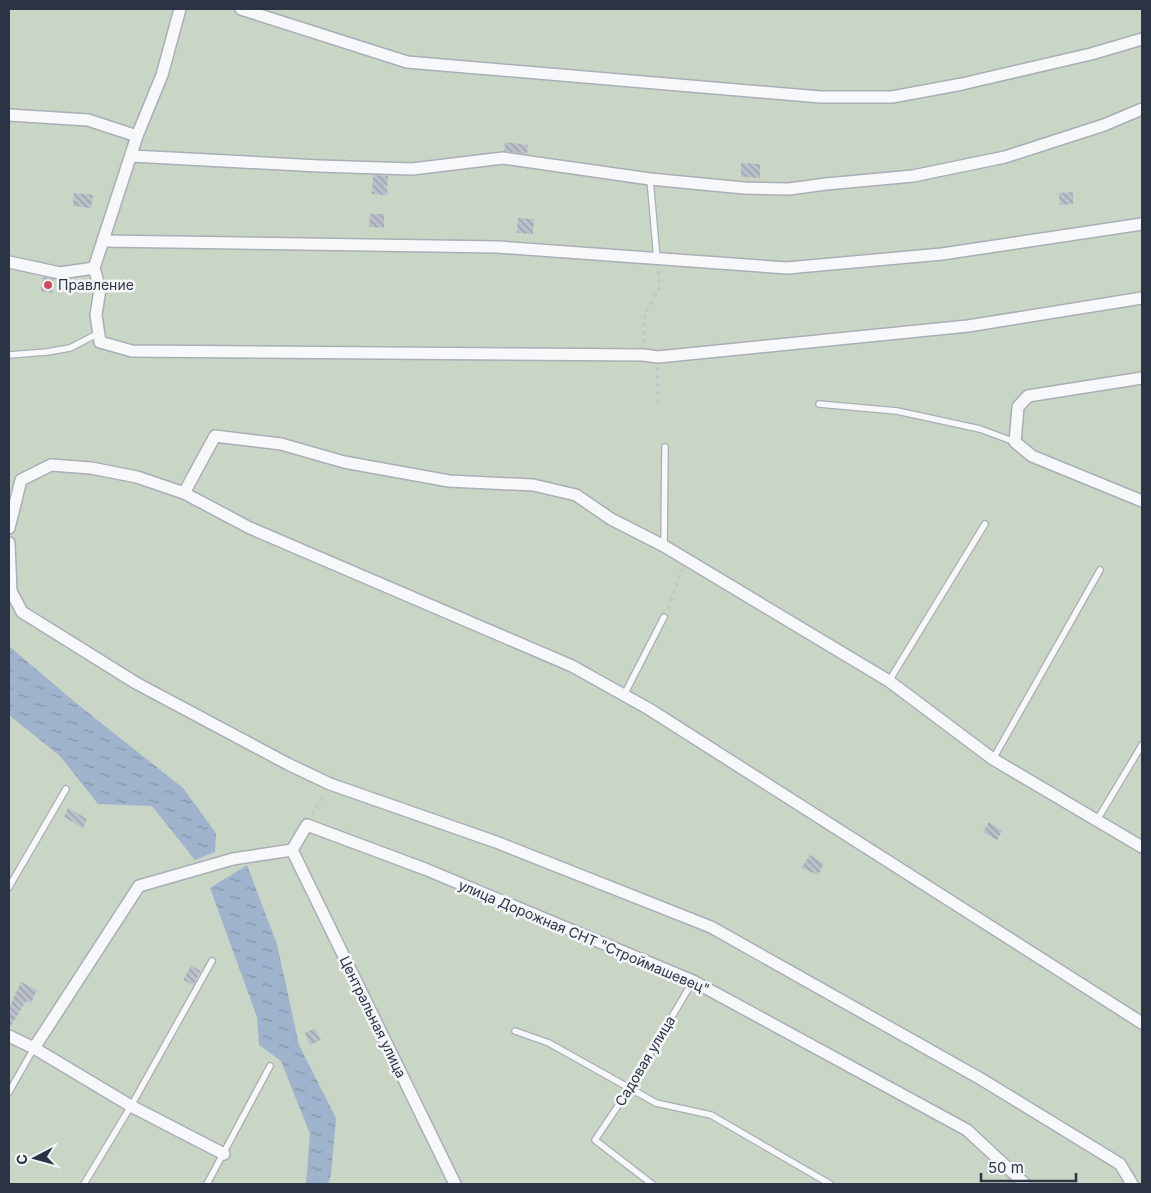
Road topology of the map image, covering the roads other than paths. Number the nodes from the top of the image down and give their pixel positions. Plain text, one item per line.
1 (180, 9) edge
2 (241, 9) edge
3 (1142, 39) edge
4 (1142, 109) edge
5 (9, 114) edge
6 (137, 136) junction
7 (132, 156) junction
8 (650, 179) junction
9 (1142, 224) edge
10 (103, 241) junction
11 (657, 259) junction
12 (9, 262) edge
13 (94, 268) junction
14 (1142, 298) edge
15 (99, 333) junction
16 (9, 355) edge
17 (1142, 378) edge
18 (819, 404) dead end
19 (1015, 442) junction
20 (665, 447) dead end
21 (184, 493) junction
22 (1142, 501) edge
23 (986, 524) dead end
24 (9, 528) edge
25 (9, 543) edge
26 (664, 546) junction
27 (1100, 570) dead end
28 (664, 617) road end
29 (889, 681) junction
30 (624, 695) junction
31 (1142, 745) edge
32 (993, 759) junction
33 (66, 789) dead end
34 (1097, 820) junction
35 (1142, 847) edge
36 (292, 850) junction
37 (9, 887) edge
38 (212, 961) dead end
39 (693, 981) junction
40 (1142, 1023) edge
41 (515, 1031) dead end
42 (9, 1036) edge
43 (34, 1048) junction
44 (270, 1066) dead end
45 (630, 1088) junction
46 (9, 1092) edge
47 (131, 1106) junction
48 (224, 1154) junction
49 (1021, 1183) edge
50 (84, 1184) edge
51 (207, 1184) edge
52 (455, 1184) edge
53 (652, 1184) edge
54 (830, 1184) edge
55 (1132, 1184) edge

1 - 6 street
2 - 3 street
4 - 8 street
5 - 6 street
6 - 7 street
7 - 8 street
7 - 10 street
8 - 11 lane
9 - 11 street
10 - 11 street
10 - 13 street
12 - 13 street
13 - 15 street
14 - 15 street
15 - 16 lane
17 - 19 street
18 - 19 lane
19 - 22 street
20 - 26 lane
21 - 24 street
21 - 26 street
21 - 30 street
23 - 29 lane
25 - 55 street
26 - 29 street
27 - 32 lane
28 - 30 lane
29 - 32 street
30 - 40 street
31 - 34 lane
32 - 34 street
33 - 37 lane
34 - 35 street
36 - 39 street, улица Дорожная СНТ "Строймашевец"
36 - 43 street
36 - 52 street, Центральная улица
38 - 47 lane
39 - 45 lane, Садовая улица
39 - 49 street, улица Дорожная СНТ "Строймашевец"
41 - 45 lane
42 - 43 street
43 - 46 lane
43 - 47 street
44 - 48 lane
45 - 53 lane, Садовая улица
45 - 54 lane
47 - 48 street
47 - 50 lane
48 - 51 lane

